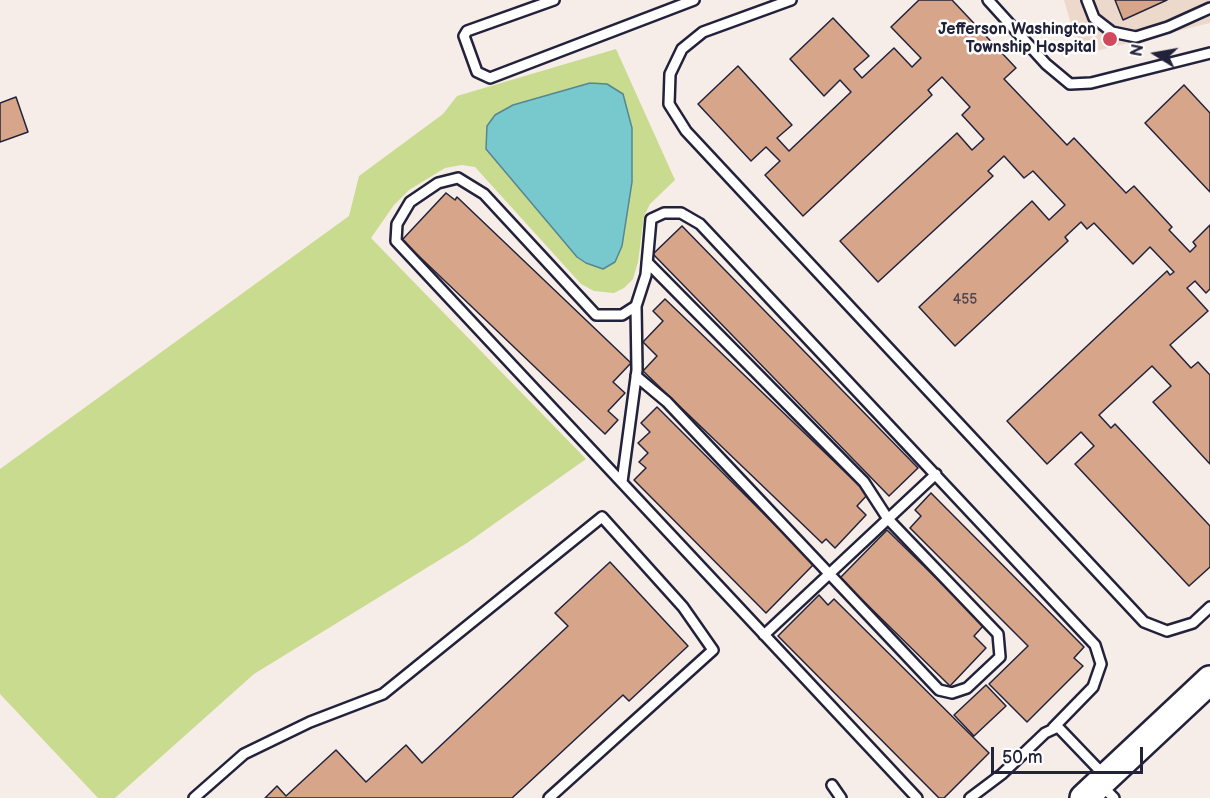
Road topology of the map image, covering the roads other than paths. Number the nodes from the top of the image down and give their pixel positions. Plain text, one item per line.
1 (555, 0) edge
2 (694, 0) edge
3 (791, 0) edge
4 (988, 0) edge
5 (1087, 0) edge
6 (1210, 8) edge
7 (1210, 53) edge
8 (647, 262) junction
9 (636, 306) junction
10 (636, 376) junction
11 (936, 474) junction
12 (622, 482) junction
13 (888, 519) junction
14 (831, 573) junction
15 (1210, 608) edge
16 (764, 635) junction
17 (1210, 680) edge
18 (1053, 728) junction
19 (832, 784) dead end
20 (1101, 789) edge
21 (194, 798) edge
22 (549, 798) edge
23 (841, 798) edge
24 (917, 798) edge
25 (970, 798) edge

1 - 2 lane
3 - 15 lane
4 - 7 lane
5 - 6 lane
8 - 9 lane
8 - 11 lane
8 - 13 lane
9 - 10 lane
9 - 12 lane
10 - 12 lane
10 - 14 lane
11 - 13 lane
11 - 18 lane
12 - 16 lane
13 - 14 lane
13 - 14 lane
14 - 16 lane
16 - 24 lane
17 - 20 main road
18 - 20 lane
18 - 25 lane
19 - 23 lane
21 - 22 lane

